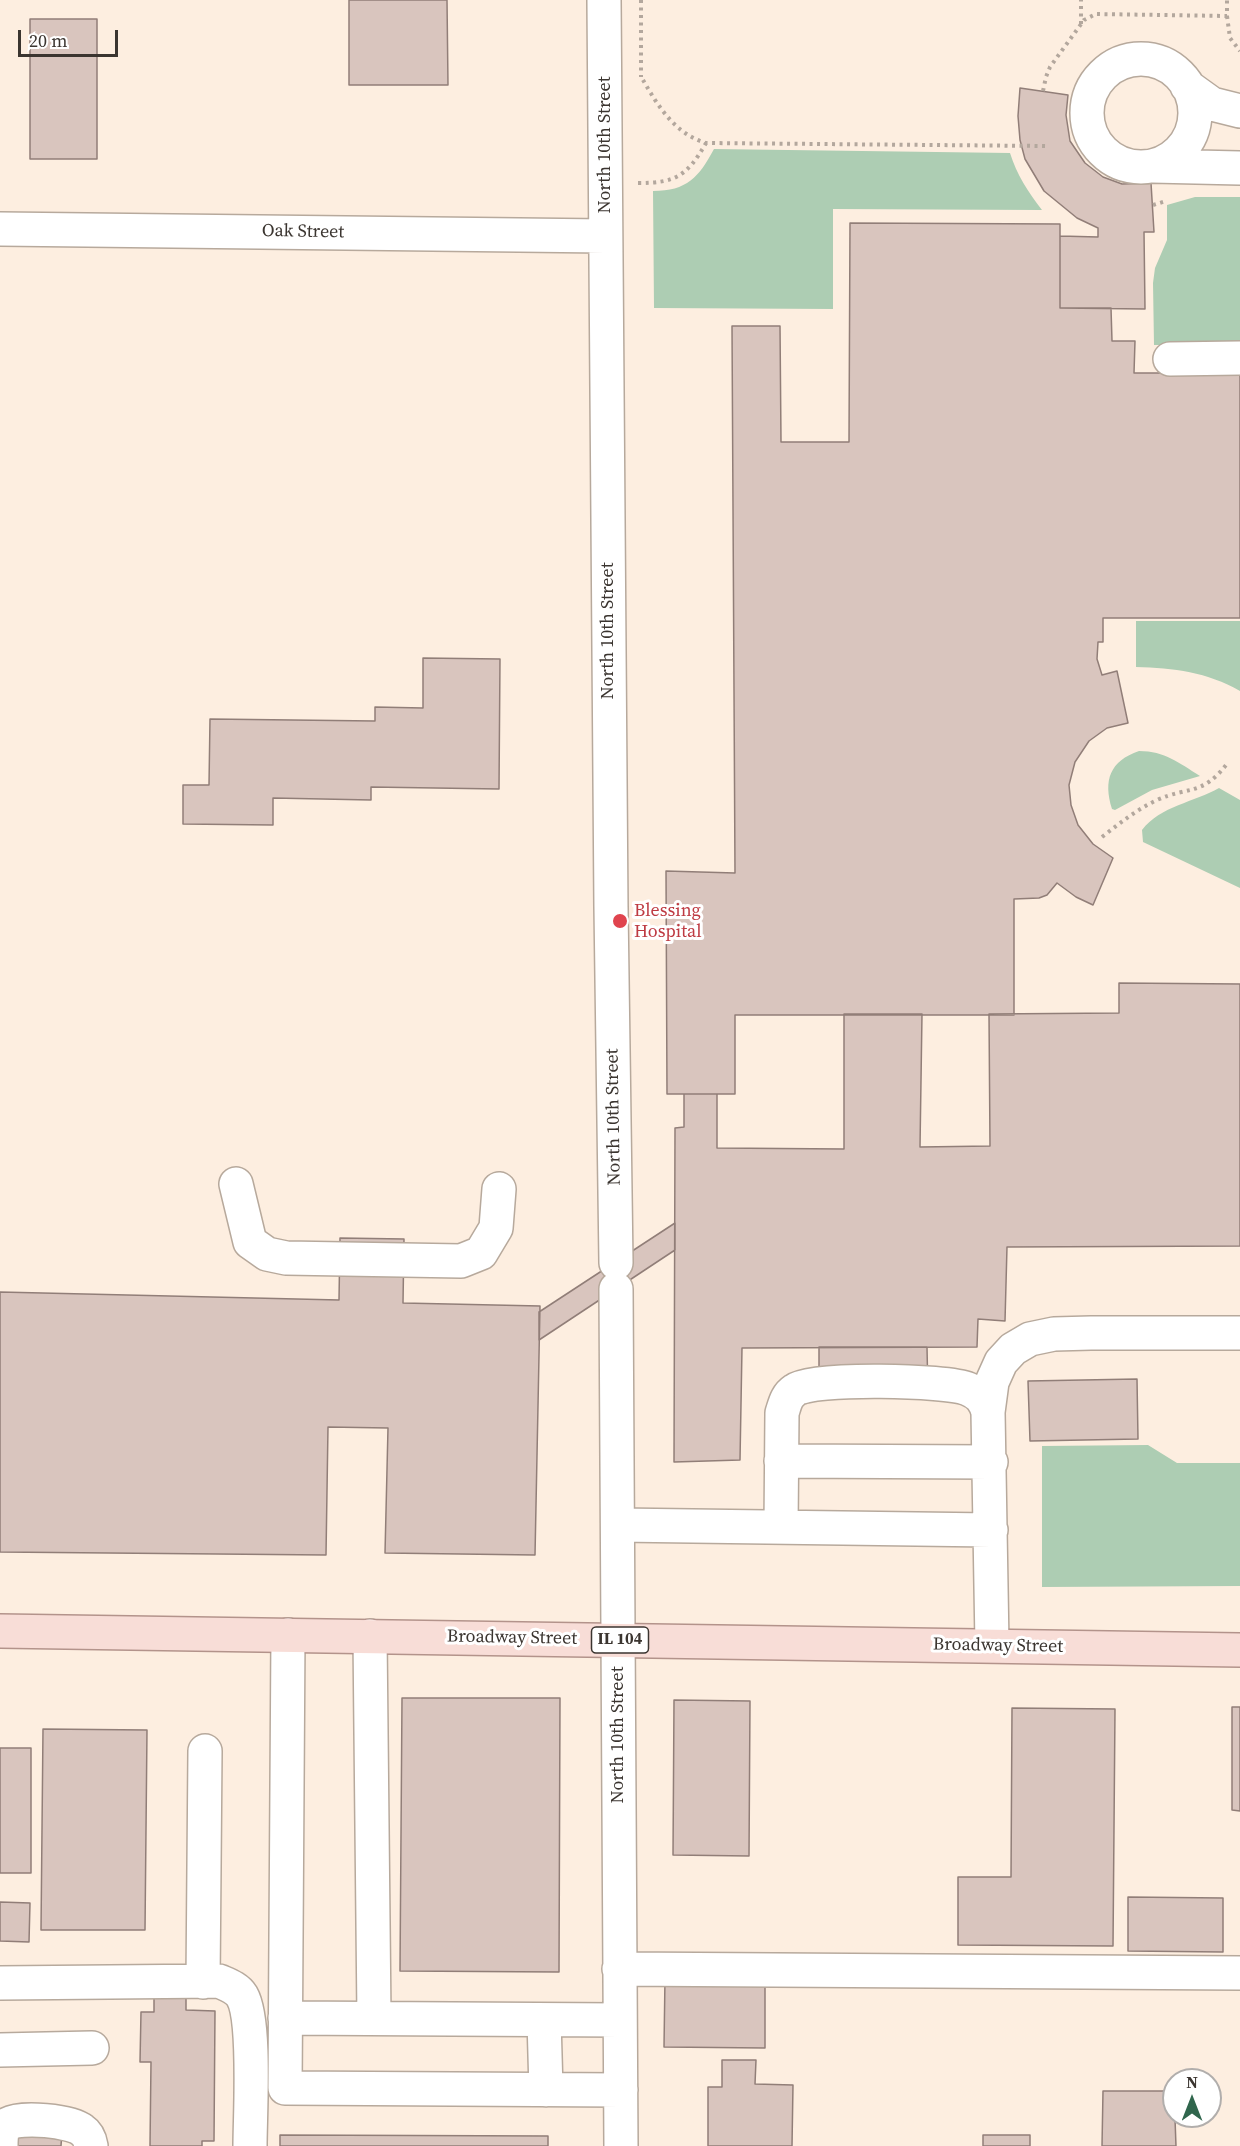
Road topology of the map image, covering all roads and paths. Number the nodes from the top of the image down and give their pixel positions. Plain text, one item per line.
1 (604, 0) edge
2 (1081, 0) edge
3 (1227, 0) edge
4 (1227, 16) junction
5 (1081, 24) junction
6 (1240, 51) edge
7 (643, 80) dead end
8 (1187, 86) junction
9 (1043, 91) dead end
10 (1240, 111) edge
11 (706, 143) junction
12 (1046, 146) dead end
13 (1152, 166) junction
14 (1240, 168) edge
15 (605, 182) junction
16 (0, 229) edge
17 (605, 236) junction
18 (1240, 358) edge
19 (1170, 359) dead end
20 (1226, 765) dead end
21 (1102, 837) dead end
22 (236, 1184) dead end
23 (500, 1189) dead end
24 (1240, 1334) edge
25 (986, 1406) junction
26 (780, 1461) junction
27 (991, 1462) junction
28 (618, 1525) junction
29 (781, 1527) junction
30 (991, 1530) junction
31 (0, 1632) edge
32 (288, 1635) junction
33 (370, 1636) junction
34 (618, 1640) junction
35 (992, 1645) junction
36 (1240, 1650) edge
37 (205, 1751) dead end
38 (619, 1969) junction
39 (1240, 1972) edge
40 (203, 1982) junction
41 (0, 1983) edge
42 (285, 2018) junction
43 (374, 2018) junction
44 (544, 2020) junction
45 (620, 2020) junction
46 (92, 2048) dead end
47 (0, 2050) edge
48 (285, 2088) junction
49 (546, 2090) junction
50 (621, 2090) junction
51 (1, 2146) edge
52 (91, 2146) edge
53 (250, 2146) edge
54 (269, 2146) edge
55 (621, 2146) edge

1 - 15 street, North 10th Street
2 - 5 path
3 - 4 path
4 - 5 path
4 - 6 path
5 - 9 path
7 - 11 path
8 - 10 street
8 - 13 street
8 - 13 street
11 - 12 path
11 - 15 path
13 - 14 street
15 - 17 street, North 10th Street
16 - 17 street, Oak Street
17 - 28 street, North 10th Street
18 - 19 street
20 - 21 path
22 - 23 street
24 - 25 street
25 - 26 street
25 - 27 street
26 - 27 street
26 - 29 street
27 - 30 street
28 - 29 street
28 - 34 street, North 10th Street
29 - 30 street
30 - 35 street
31 - 32 main road, Broadway Street / IL 104
32 - 33 main road, Broadway Street / IL 104
32 - 42 street
33 - 34 main road, Broadway Street / IL 104
33 - 43 street
34 - 35 main road, Broadway Street / IL 104
34 - 38 street, North 10th Street
35 - 36 main road, Broadway Street / IL 104
37 - 40 street
38 - 39 street
38 - 45 street, North 10th Street
40 - 41 street
40 - 53 street
42 - 43 street
42 - 48 street
43 - 44 street
44 - 45 street
44 - 49 street
45 - 50 street, North 10th Street
46 - 47 street
48 - 49 street
48 - 54 street
49 - 50 street
50 - 55 street, North 10th Street
51 - 52 street

